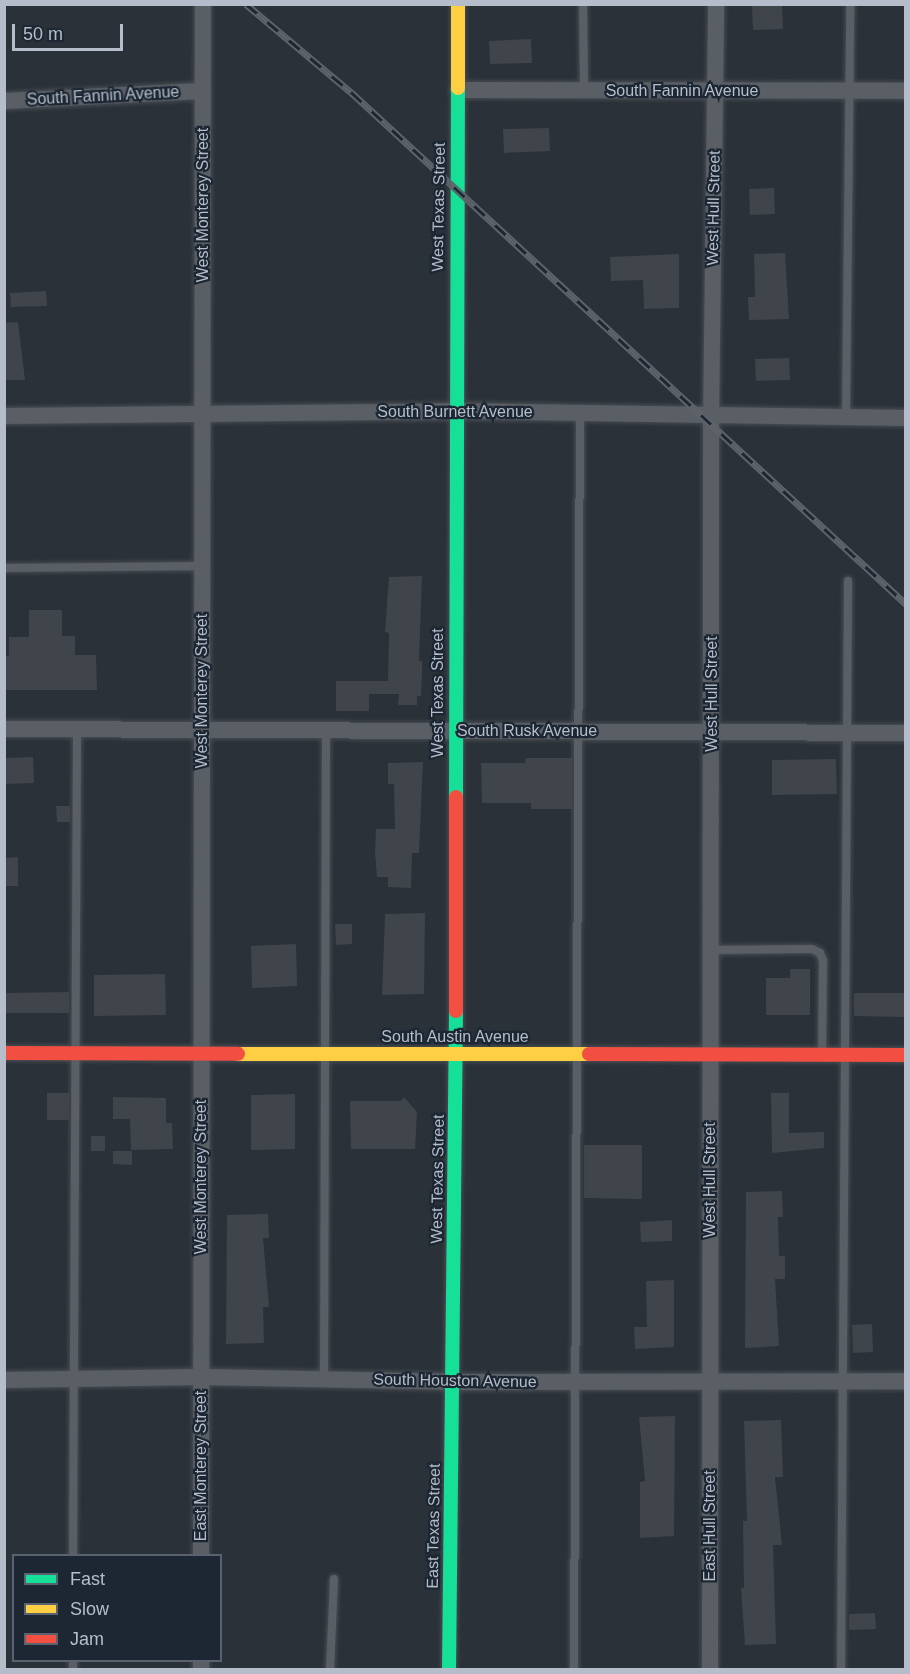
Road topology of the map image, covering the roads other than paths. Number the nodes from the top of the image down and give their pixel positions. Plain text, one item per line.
1 (203, 4) edge
2 (458, 4) edge
3 (583, 4) edge
4 (716, 4) edge
5 (850, 4) edge
6 (458, 90) junction
7 (584, 90) junction
8 (202, 91) junction
9 (716, 91) junction
10 (852, 91) junction
11 (906, 91) edge
12 (4, 101) edge
13 (455, 411) junction
14 (580, 412) junction
15 (711, 413) junction
16 (204, 415) junction
17 (4, 416) edge
18 (846, 417) junction
19 (906, 418) edge
20 (202, 566) junction
21 (4, 568) edge
22 (848, 581) dead end
23 (4, 729) edge
24 (77, 729) junction
25 (201, 730) junction
26 (326, 731) junction
27 (455, 731) junction
28 (579, 731) junction
29 (712, 731) junction
30 (847, 733) junction
31 (906, 733) edge
32 (712, 950) junction
33 (4, 1053) edge
34 (75, 1053) junction
35 (201, 1053) junction
36 (323, 1053) junction
37 (456, 1053) junction
38 (577, 1053) junction
39 (711, 1054) junction
40 (822, 1055) junction
41 (845, 1055) junction
42 (906, 1055) edge
43 (202, 1377) junction
44 (72, 1379) junction
45 (4, 1380) edge
46 (324, 1380) junction
47 (906, 1381) edge
48 (843, 1382) junction
49 (452, 1383) junction
50 (576, 1383) junction
51 (709, 1383) junction
52 (73, 1554) edge
53 (201, 1554) edge
54 (334, 1579) dead end
55 (330, 1670) edge
56 (448, 1670) edge
57 (574, 1670) edge
58 (710, 1670) edge
59 (841, 1670) edge

1 - 8 street, West Monterey Street
2 - 6 main road, West Texas Street
3 - 7 lane
4 - 9 street, West Hull Street
5 - 10 lane
6 - 7 street, South Fannin Avenue
6 - 13 main road, West Texas Street
7 - 9 street, South Fannin Avenue
8 - 12 street, South Fannin Avenue
8 - 16 street, West Monterey Street
9 - 10 street, South Fannin Avenue
9 - 15 street, West Hull Street
10 - 11 street, South Fannin Avenue
10 - 18 lane
13 - 14 street, South Burnett Avenue
13 - 16 street, South Burnett Avenue
13 - 27 main road, West Texas Street
14 - 15 street, South Burnett Avenue
14 - 28 lane
15 - 18 street, South Burnett Avenue
15 - 29 street, West Hull Street
16 - 17 street, South Burnett Avenue
16 - 20 street, West Monterey Street
18 - 19 street, South Burnett Avenue
20 - 21 lane
20 - 25 street, West Monterey Street
22 - 30 lane
23 - 24 street, South Rusk Avenue
24 - 25 street, South Rusk Avenue
24 - 34 lane
25 - 26 street, South Rusk Avenue
25 - 35 street, West Monterey Street
26 - 27 street, South Rusk Avenue
26 - 36 lane
27 - 28 street, South Rusk Avenue
27 - 37 main road, West Texas Street
28 - 29 street, South Rusk Avenue
28 - 38 lane
29 - 30 street, South Rusk Avenue
29 - 32 street, West Hull Street
30 - 31 street, South Rusk Avenue
30 - 41 lane
32 - 39 street, West Hull Street
32 - 40 lane
33 - 34 main road, South Austin Avenue
34 - 35 main road, South Austin Avenue
34 - 44 lane
35 - 36 main road, South Austin Avenue
35 - 43 street, West Monterey Street
36 - 37 main road, South Austin Avenue
36 - 46 lane
37 - 38 main road, South Austin Avenue
37 - 49 main road, West Texas Street
38 - 39 main road, South Austin Avenue
38 - 50 lane
39 - 40 main road, South Austin Avenue
39 - 51 street, West Hull Street
40 - 41 main road, South Austin Avenue
41 - 42 main road, South Austin Avenue
41 - 48 lane
43 - 44 street, South Houston Avenue
43 - 46 street, South Houston Avenue
43 - 53 street, East Monterey Street
44 - 45 street, South Houston Avenue
44 - 52 lane
46 - 49 street, South Houston Avenue
47 - 48 street, South Houston Avenue
48 - 51 street, South Houston Avenue
48 - 59 lane
49 - 50 street, South Houston Avenue
49 - 56 main road, East Texas Street
50 - 51 street, South Houston Avenue
50 - 57 lane
51 - 58 street, East Hull Street
54 - 55 lane

